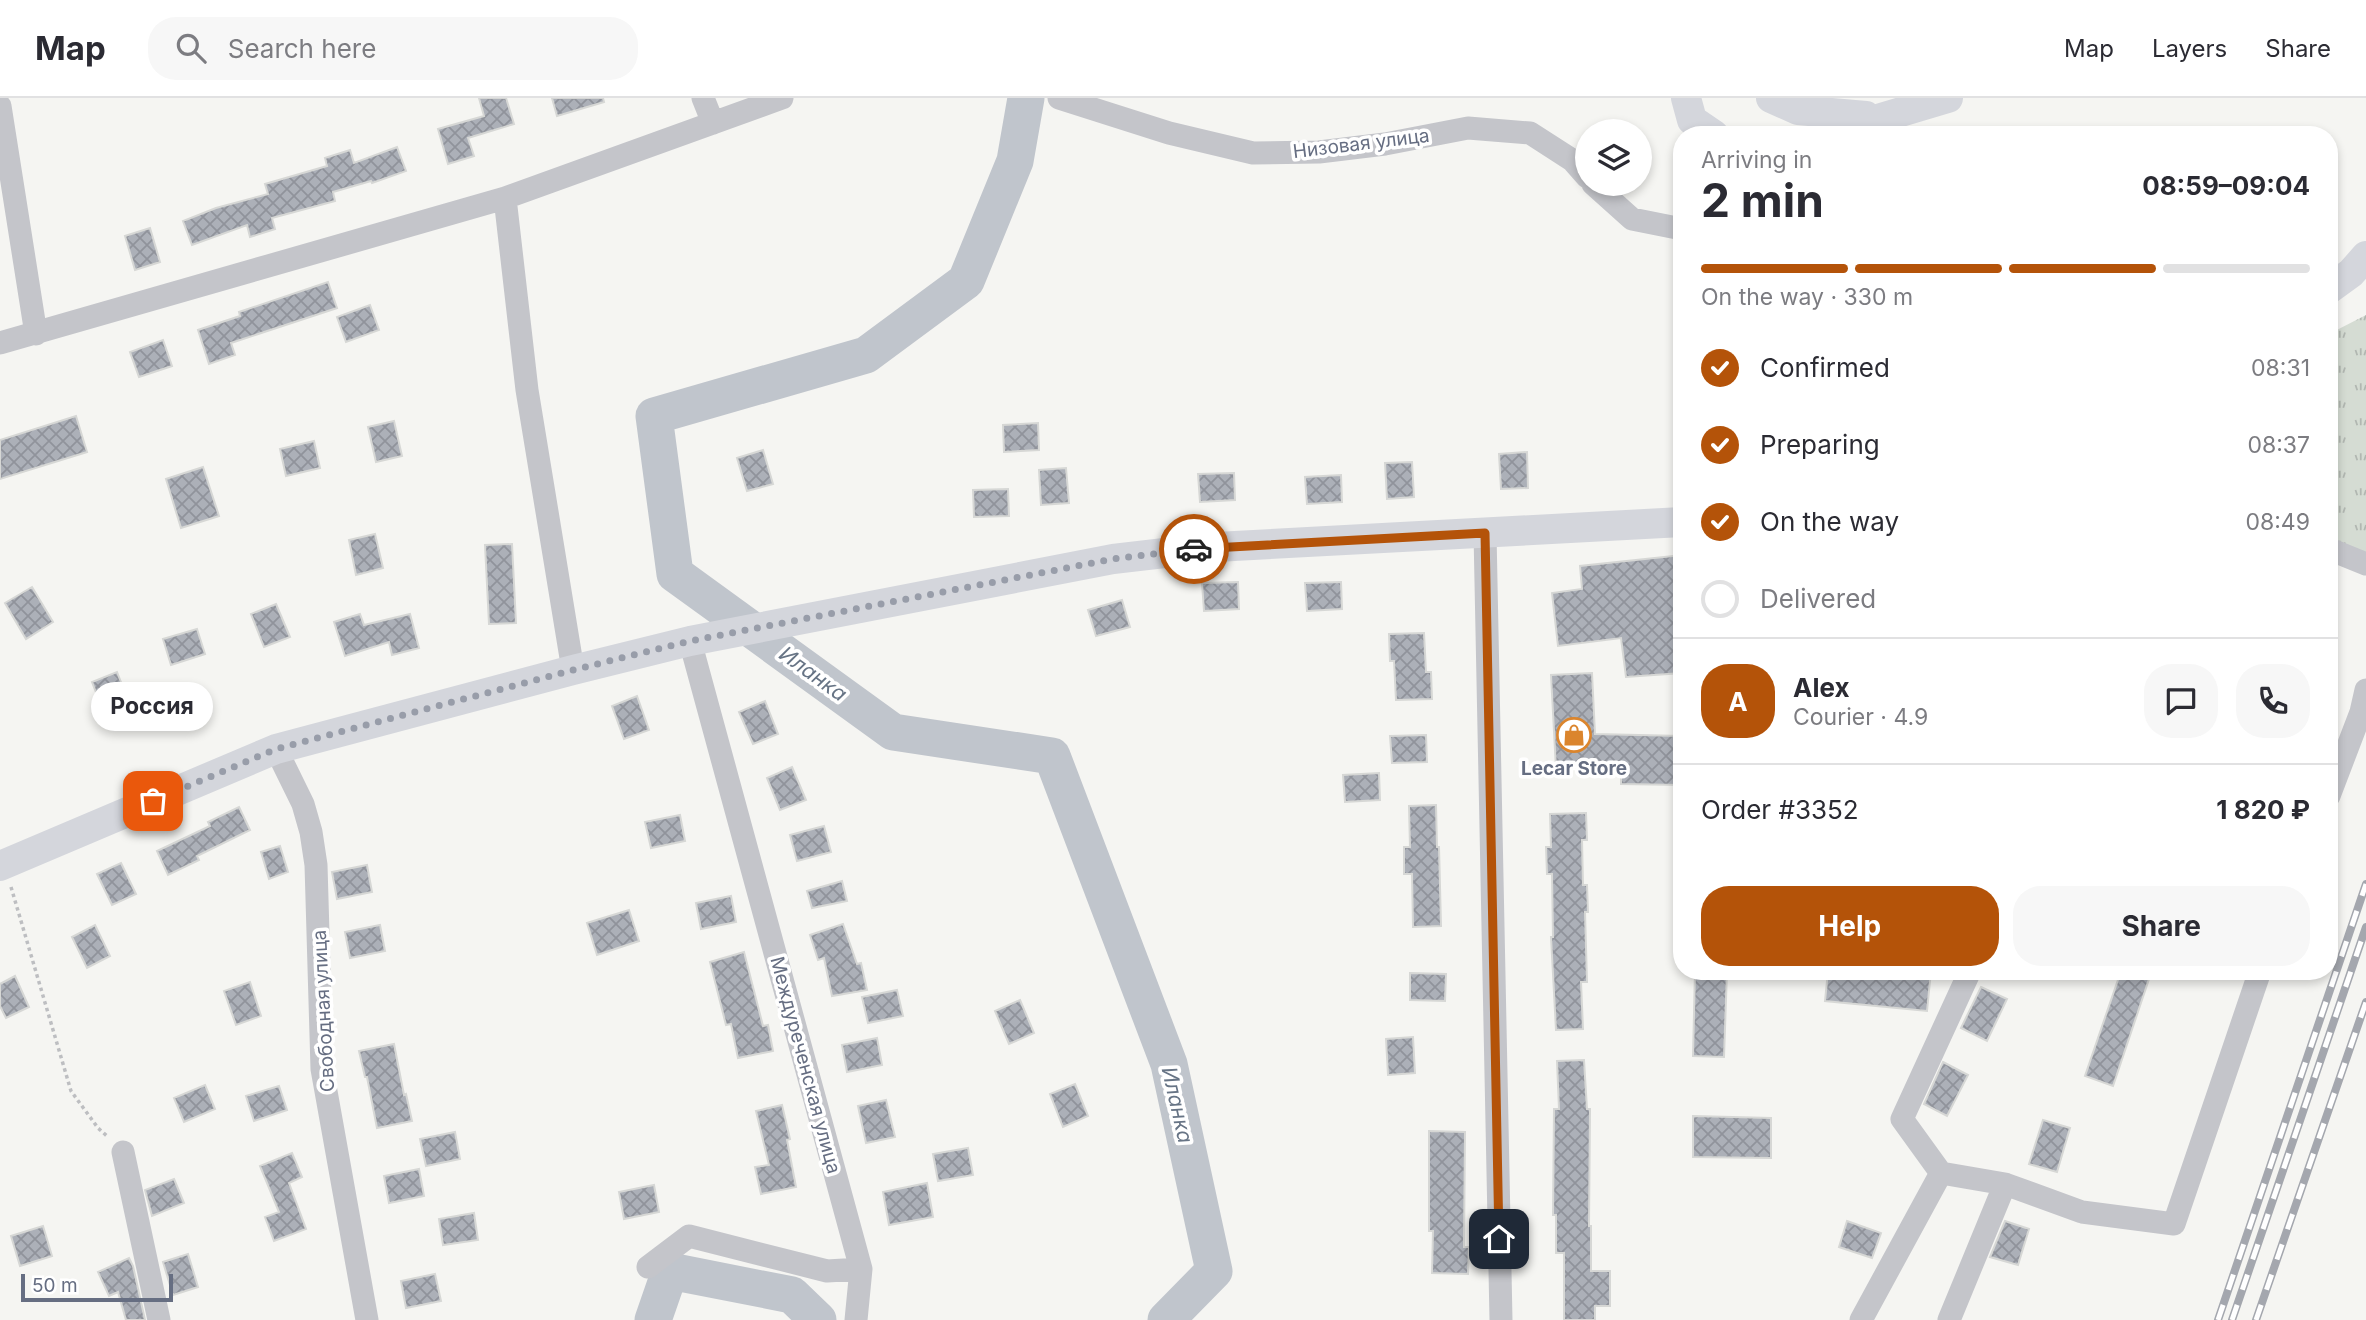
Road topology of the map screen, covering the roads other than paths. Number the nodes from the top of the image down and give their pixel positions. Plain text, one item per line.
1 (703, 98) edge
2 (782, 98) edge
3 (1059, 98) edge
4 (1686, 98) edge
5 (1771, 98) edge
6 (1948, 98) edge
7 (0, 106) edge
8 (1881, 118) junction
9 (713, 123) junction
10 (1701, 126) edge
11 (1854, 126) edge
12 (1575, 163) edge
13 (1606, 196) edge
14 (505, 198) junction
15 (1673, 227) edge
16 (2366, 233) edge
17 (2344, 271) edge
18 (36, 334) junction
19 (0, 344) edge
20 (1673, 523) edge
21 (1485, 533) junction
22 (2338, 553) edge
23 (2366, 564) edge
24 (700, 640) junction
25 (573, 670) junction
26 (2366, 690) edge
27 (276, 749) junction
28 (2338, 772) edge
29 (2, 865) edge
30 (1966, 980) edge
31 (2257, 980) edge
32 (123, 1152) road end
33 (1941, 1174) junction
34 (2004, 1184) junction
35 (648, 1267) dead end
36 (861, 1269) junction
37 (159, 1320) edge
38 (367, 1320) edge
39 (856, 1320) edge
40 (1501, 1320) edge
41 (1861, 1320) edge
42 (1949, 1320) edge

1 - 9 street
2 - 9 street
3 - 12 street, Низовая улица
4 - 10 main road
5 - 8 main road
6 - 8 main road
7 - 18 street
8 - 11 main road
9 - 14 street
13 - 15 street
14 - 18 street
14 - 25 street
16 - 17 main road
18 - 19 street
20 - 21 main road
21 - 24 main road
21 - 40 street
22 - 23 street
24 - 25 main road
24 - 36 street, Междуреченская улица
25 - 27 main road
26 - 28 street
27 - 29 main road
27 - 38 street, Свободная улица
30 - 33 street
31 - 34 street
32 - 37 street
33 - 34 street
33 - 41 street
34 - 42 street
35 - 36 street
36 - 39 street

